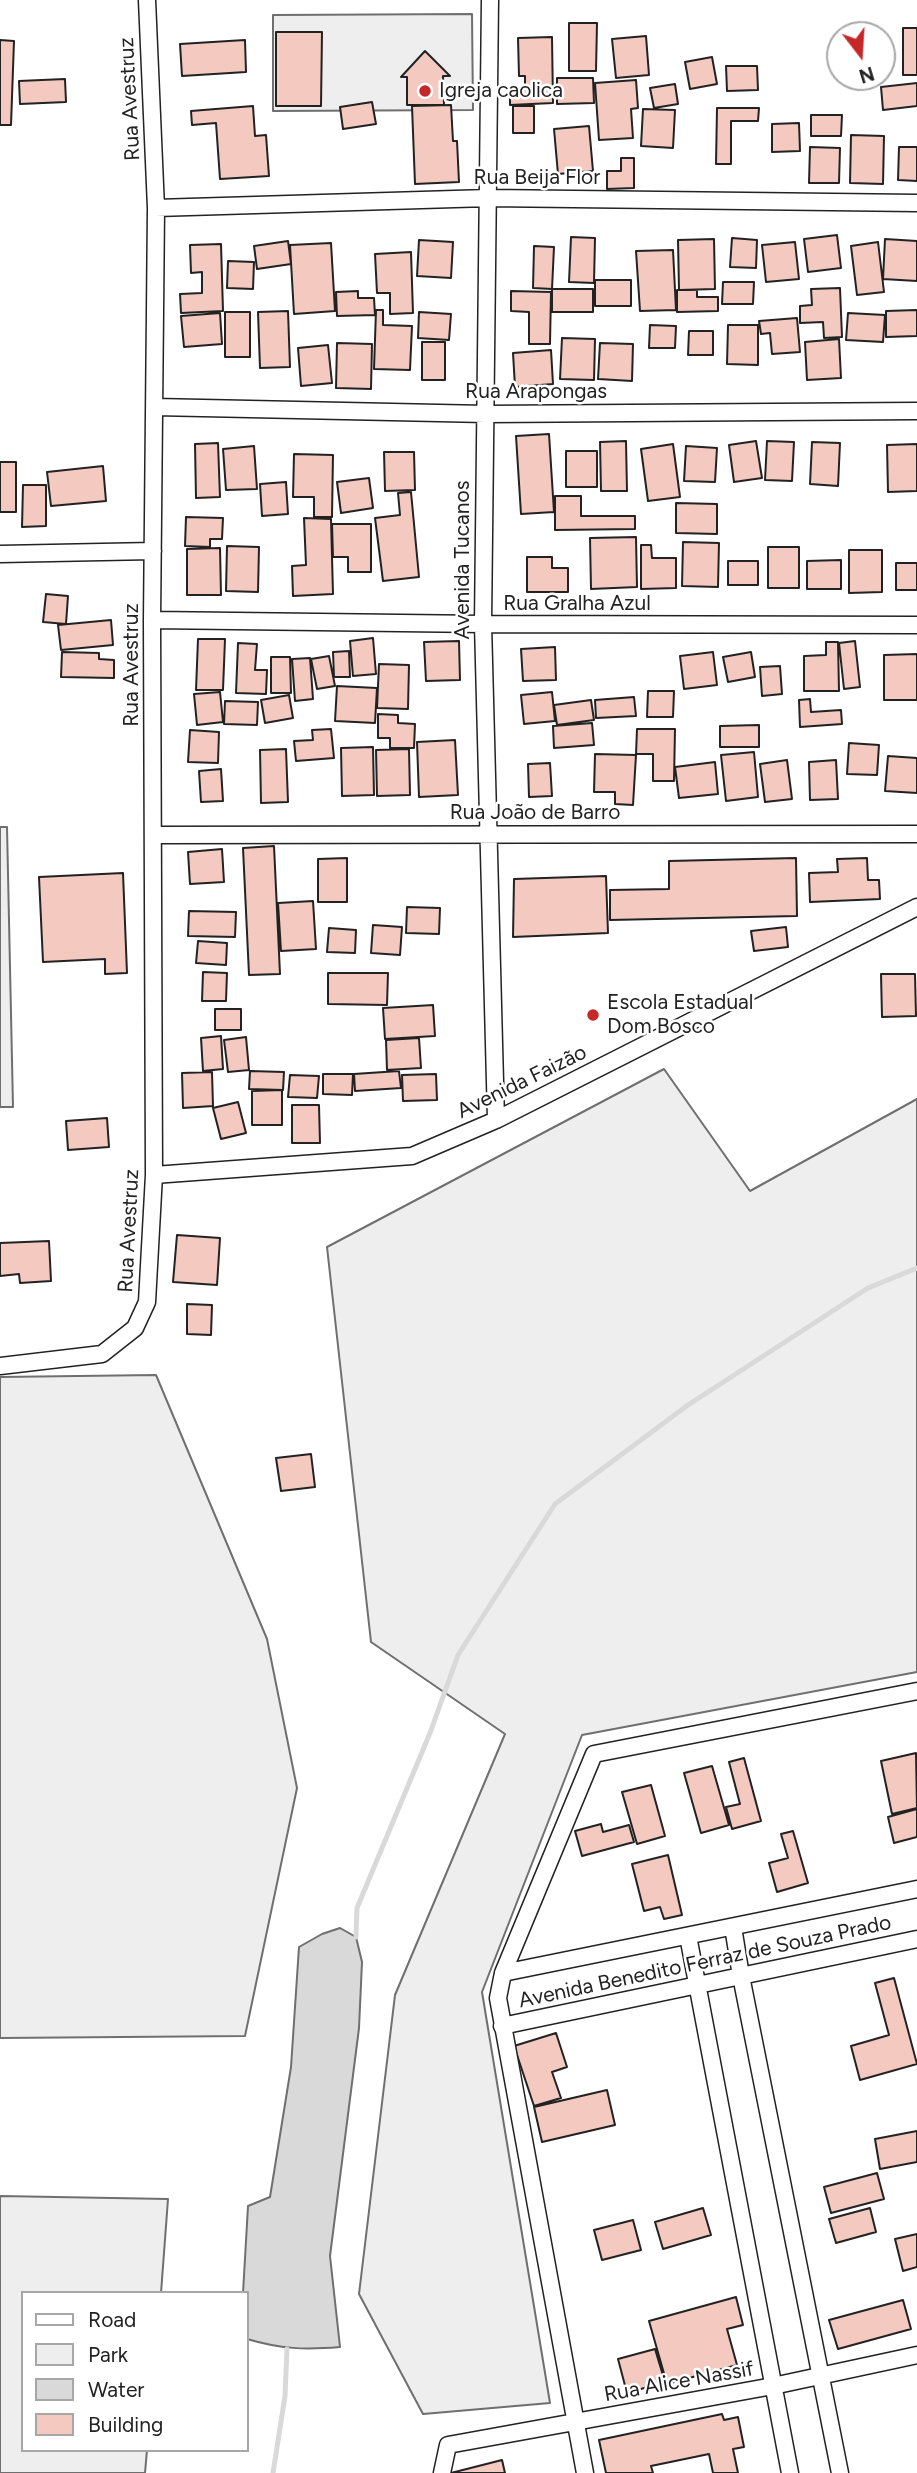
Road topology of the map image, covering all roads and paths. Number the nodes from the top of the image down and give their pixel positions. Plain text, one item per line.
1 (147, 0) edge
2 (491, 0) edge
3 (488, 198) junction
4 (917, 203) edge
5 (156, 208) junction
6 (155, 407) junction
7 (917, 411) edge
8 (486, 414) junction
9 (153, 551) junction
10 (0, 554) edge
11 (152, 620) junction
12 (483, 624) junction
13 (917, 625) edge
14 (488, 833) junction
15 (917, 834) edge
16 (153, 835) junction
17 (917, 907) edge
18 (496, 1120) junction
19 (154, 1175) junction
20 (0, 1366) edge
21 (917, 1691) edge
22 (917, 1889) edge
23 (733, 1927) junction
24 (688, 1936) junction
25 (917, 1939) edge
26 (503, 1973) junction
27 (741, 1976) junction
28 (697, 1985) junction
29 (502, 2026) junction
30 (917, 2355) edge
31 (822, 2375) junction
32 (773, 2386) junction
33 (576, 2422) junction
34 (442, 2473) edge
35 (585, 2473) edge
36 (790, 2473) edge
37 (840, 2473) edge

1 - 5 street, Rua Avestruz
2 - 3 street, Avenida Tucanos
3 - 4 street, Rua Beija Flor
3 - 5 street, Rua Beija Flor
3 - 8 street, Avenida Tucanos
5 - 6 street, Rua Avestruz
6 - 8 street, Rua Arapongas
6 - 9 street, Rua Avestruz
7 - 8 street, Rua Arapongas
8 - 12 street, Avenida Tucanos
9 - 10 street
9 - 11 street, Rua Avestruz
11 - 12 street, Rua Gralha Azul
11 - 16 street, Rua Avestruz
12 - 13 street, Rua Gralha Azul
12 - 14 street, Avenida Tucanos
14 - 15 street, Rua João de Barro
14 - 16 street, Rua João de Barro
14 - 18 street, Avenida Tucanos
16 - 19 street, Rua Avestruz
17 - 18 street, Avenida Faizão
18 - 19 street, Avenida Faizão
19 - 20 street, Rua Avestruz
21 - 26 street
22 - 23 street, Avenida Benedito Ferraz de Souza Prado
23 - 24 street, Avenida Benedito Ferraz de Souza Prado
23 - 27 street
24 - 26 street, Avenida Benedito Ferraz de Souza Prado
24 - 28 street
25 - 27 street, Avenida Benedito Ferraz de Souza Prado
26 - 29 street
27 - 28 street, Avenida Benedito Ferraz de Souza Prado
27 - 31 street
28 - 29 street, Avenida Benedito Ferraz de Souza Prado
28 - 32 street
29 - 33 street
30 - 31 street, Rua Alice Nassif
31 - 32 street, Rua Alice Nassif
31 - 37 street
32 - 33 street, Rua Alice Nassif
32 - 36 street
33 - 34 street, Rua Alice Nassif
33 - 35 street

